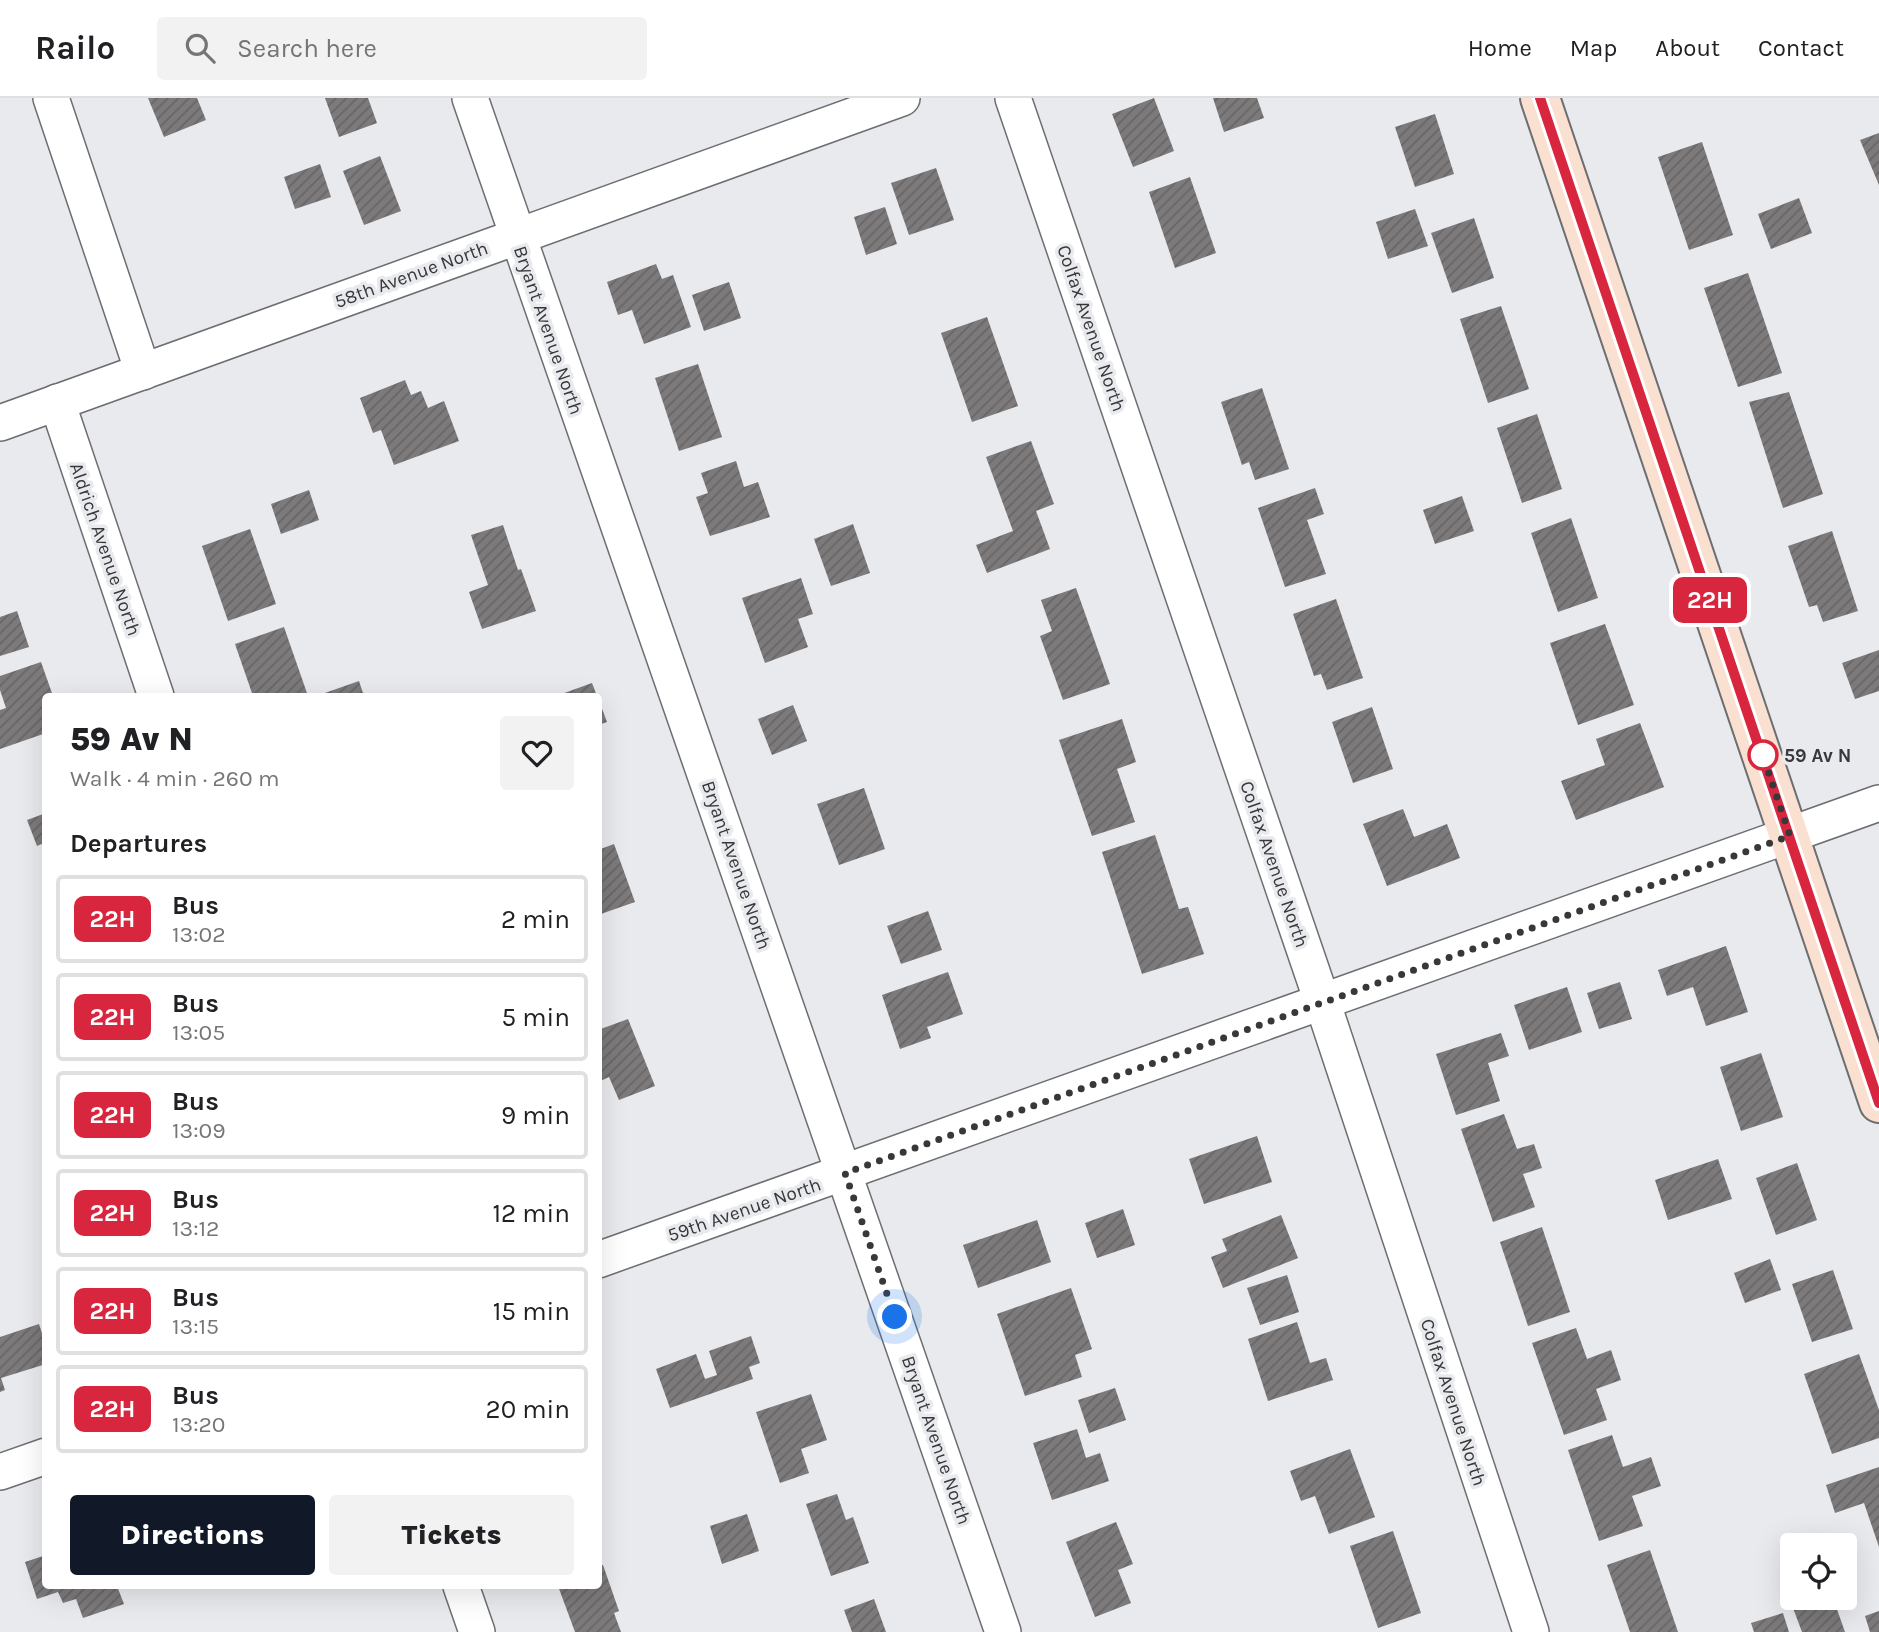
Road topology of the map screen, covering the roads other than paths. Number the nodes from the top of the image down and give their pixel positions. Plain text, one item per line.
1 (51, 98) edge
2 (470, 98) edge
3 (902, 98) edge
4 (1013, 98) edge
5 (1540, 98) edge
6 (516, 236) junction
7 (143, 372) junction
8 (57, 402) junction
9 (0, 423) edge
10 (155, 693) edge
11 (1879, 803) edge
12 (1790, 836) junction
13 (1322, 1001) junction
14 (1879, 1103) edge
15 (845, 1173) junction
16 (602, 1259) edge
17 (42, 1457) edge
18 (0, 1472) edge
19 (462, 1589) edge
20 (477, 1632) edge
21 (1003, 1632) edge
22 (1531, 1632) edge

1 - 7 street
2 - 6 street, Bryant Avenue North
3 - 6 street, 58th Avenue North
4 - 13 street, Colfax Avenue North
5 - 12 street
6 - 7 street, 58th Avenue North
6 - 15 street, Bryant Avenue North
7 - 8 street, 58th Avenue North
8 - 9 street, 58th Avenue North
8 - 10 street, Aldrich Avenue North
11 - 12 street, 59th Avenue North
12 - 13 street, 59th Avenue North
12 - 14 street
13 - 15 street, 59th Avenue North
13 - 22 street, Colfax Avenue North
15 - 16 street, 59th Avenue North
15 - 21 street, Bryant Avenue North
17 - 18 street
19 - 20 street

